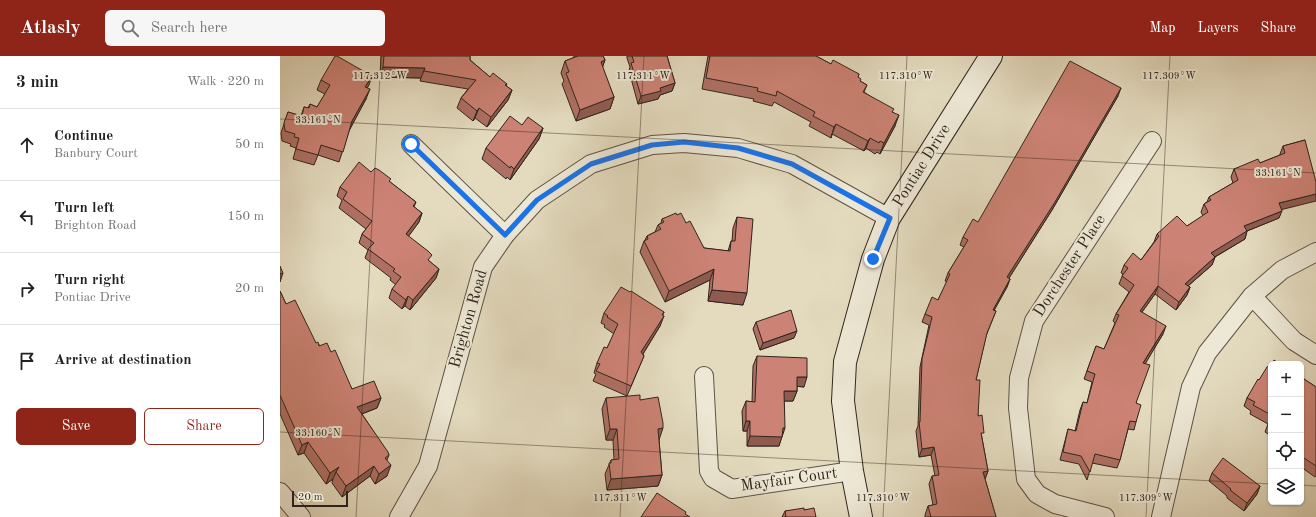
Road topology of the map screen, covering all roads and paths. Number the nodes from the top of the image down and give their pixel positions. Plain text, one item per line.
1 (991, 56) edge
2 (1152, 141) dead end
3 (411, 144) dead end
4 (890, 218) junction
5 (505, 235) junction
6 (1316, 252) edge
7 (1252, 296) junction
8 (1316, 355) edge
9 (704, 376) dead end
10 (852, 471) junction
11 (280, 492) edge
12 (301, 517) edge
13 (399, 517) edge
14 (861, 517) edge
15 (1105, 517) edge
16 (1161, 517) edge

1 - 4 main road, Pontiac Drive
2 - 15 street, Dorchester Place
3 - 5 street
4 - 5 street, Brighton Road
4 - 10 main road, Pontiac Drive
5 - 13 street, Brighton Road
6 - 7 street
7 - 8 street
7 - 16 street
9 - 10 street, Mayfair Court
10 - 14 main road, Pontiac Drive
11 - 12 street

